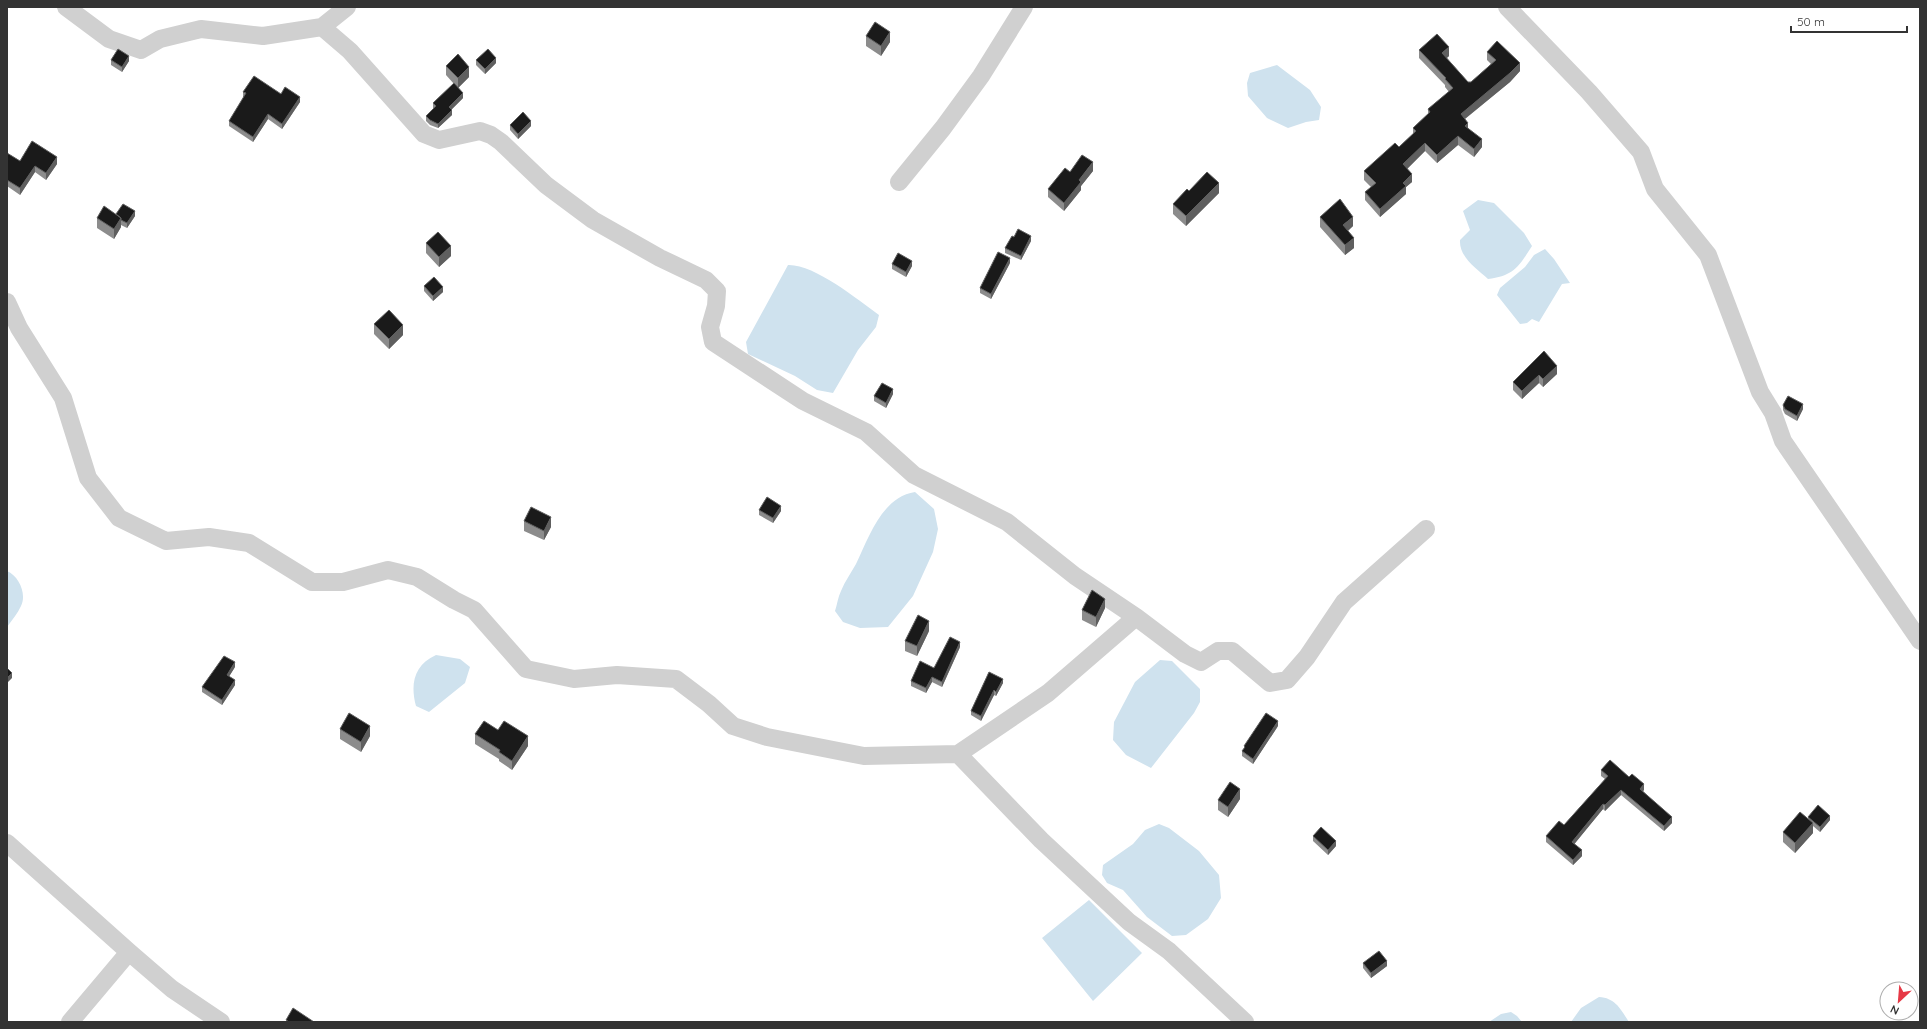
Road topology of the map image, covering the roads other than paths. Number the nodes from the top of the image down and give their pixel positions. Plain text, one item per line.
1 (66, 7) edge
2 (347, 7) edge
3 (1024, 7) edge
4 (1507, 7) edge
5 (322, 27) junction
6 (899, 182) dead end
7 (7, 302) edge
8 (1426, 529) dead end
9 (1136, 617) junction
10 (1920, 641) edge
11 (958, 754) junction
12 (7, 843) edge
13 (128, 952) junction
14 (70, 1022) edge
15 (221, 1022) edge
16 (1245, 1022) edge

1 - 5 street
2 - 5 street
3 - 6 street
4 - 10 street
5 - 9 street
7 - 11 street
8 - 9 street
9 - 11 street
11 - 16 street
12 - 13 street
13 - 14 street
13 - 15 street

